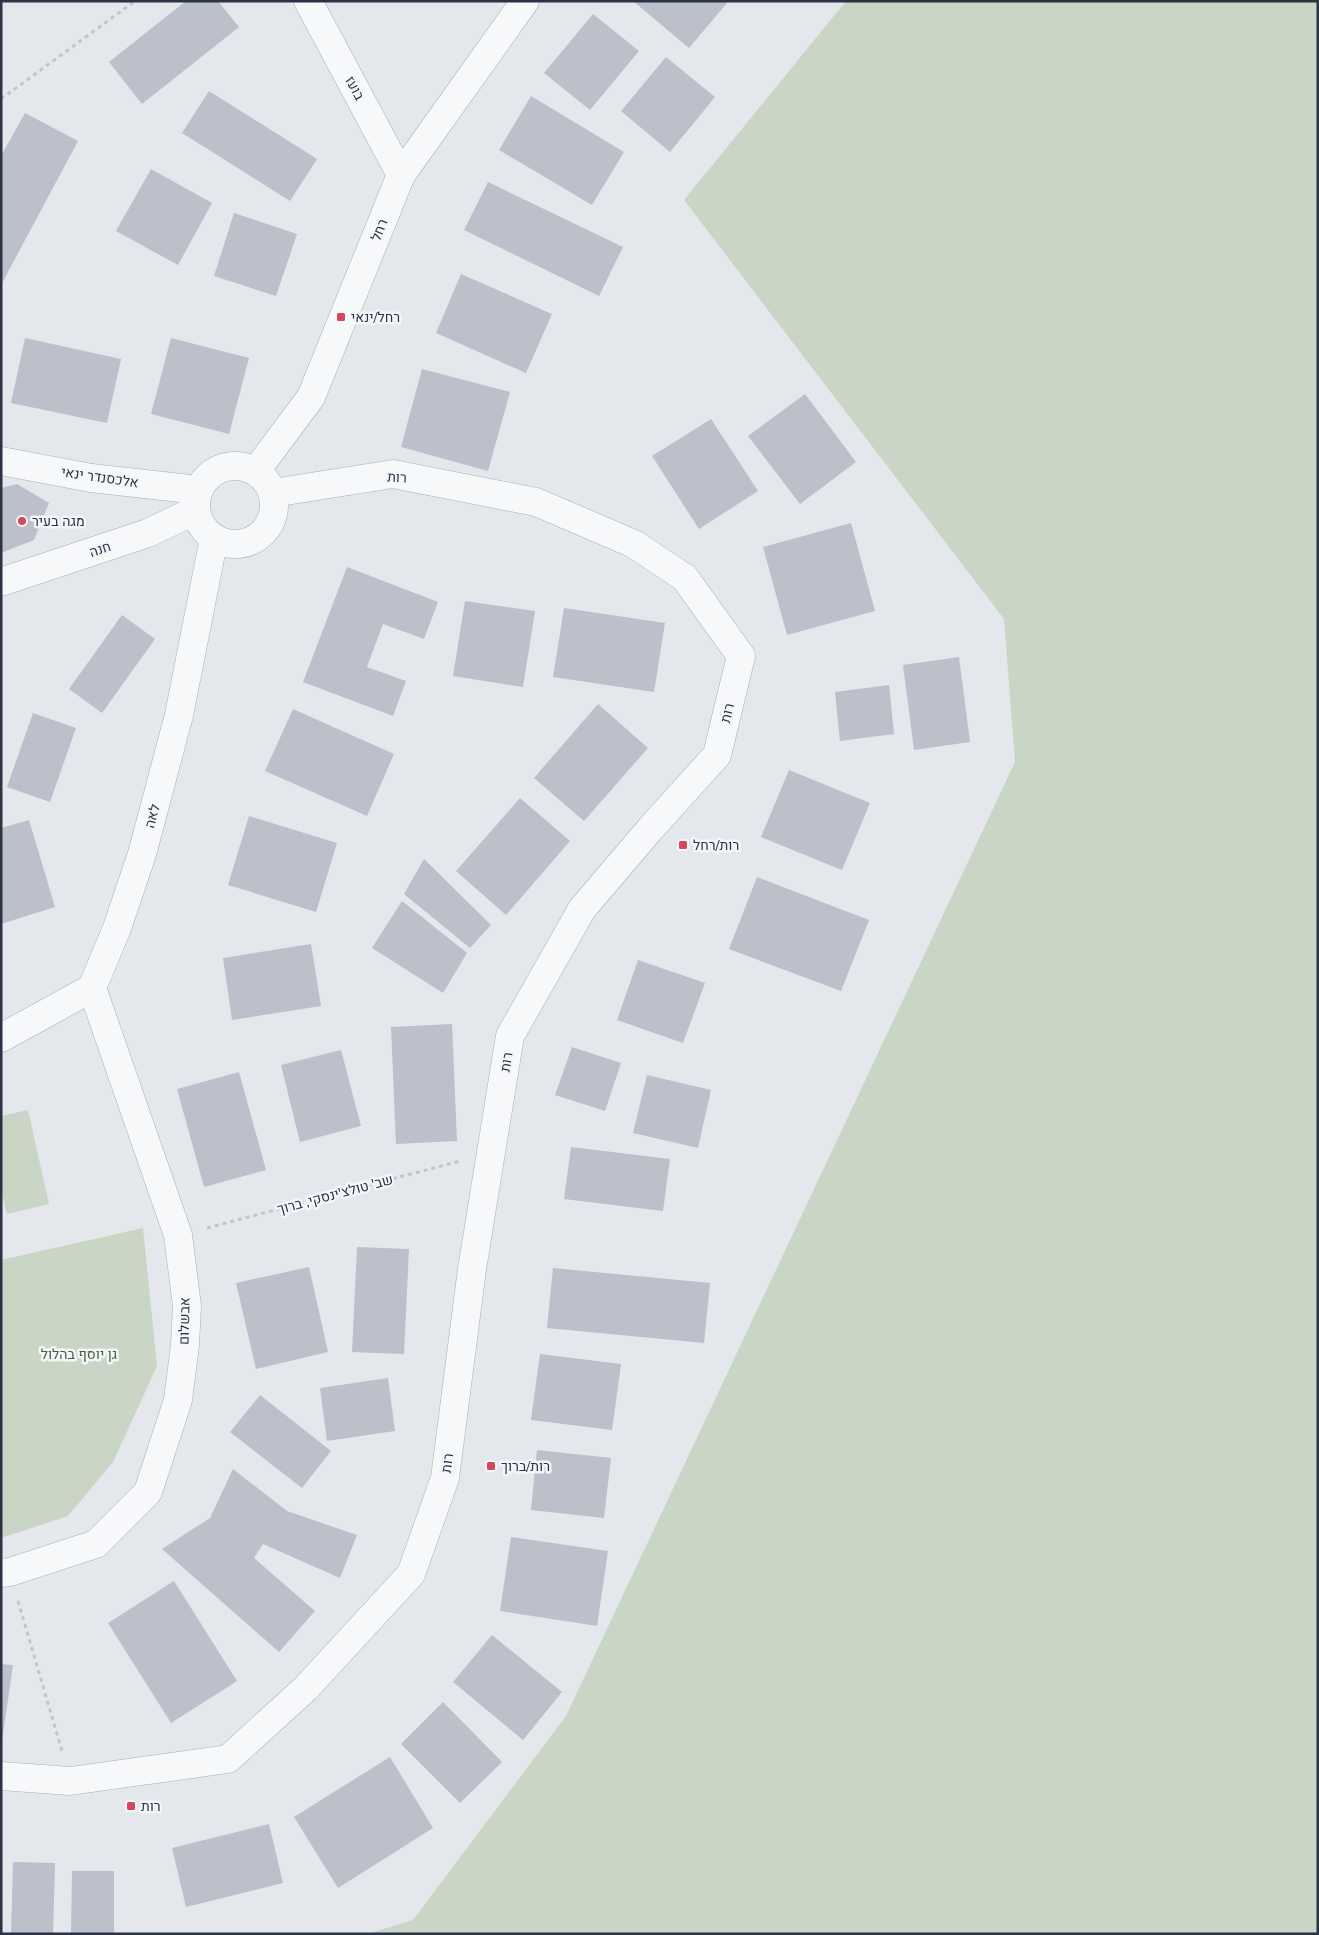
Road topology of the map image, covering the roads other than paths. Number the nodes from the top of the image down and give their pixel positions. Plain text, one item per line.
1 (308, 1) edge
2 (525, 1) edge
3 (402, 176) junction
4 (1, 461) edge
5 (256, 471) junction
6 (272, 494) junction
7 (197, 500) junction
8 (214, 538) junction
9 (1, 582) edge
10 (92, 988) junction
11 (1, 1038) edge
12 (5, 1572) edge
13 (1, 1776) edge

1 - 3 street, בועז
2 - 3 street, רחל
3 - 5 street, רחל
4 - 7 street, אלכסנדר ינאי
5 - 6 street
5 - 7 street
6 - 8 street
6 - 13 street, רות
7 - 8 street
7 - 9 street, חנה
8 - 10 street, לאה
10 - 11 street
10 - 12 street, אבשלום

